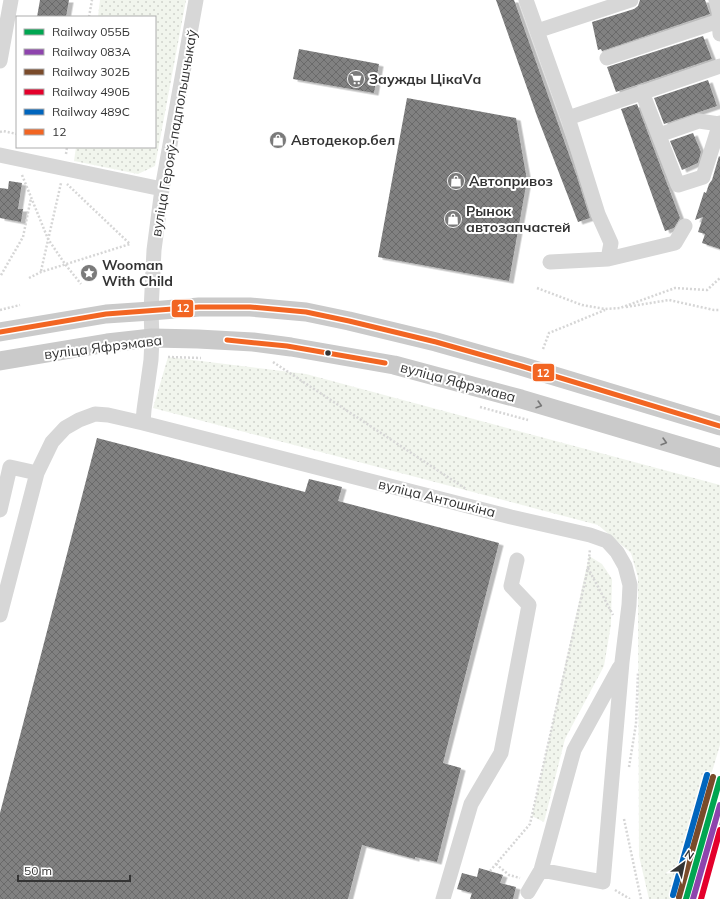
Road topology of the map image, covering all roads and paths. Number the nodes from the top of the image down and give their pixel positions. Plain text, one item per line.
1 (11, 0) edge
2 (92, 0) edge
3 (196, 0) edge
4 (526, 0) edge
5 (631, 0) edge
6 (716, 0) edge
7 (89, 16) edge
8 (720, 21) edge
9 (537, 31) junction
10 (720, 34) edge
11 (607, 58) dead end
12 (0, 61) edge
13 (720, 66) edge
14 (642, 92) junction
15 (568, 118) junction
16 (720, 123) edge
17 (0, 132) edge
18 (16, 134) edge
19 (658, 135) junction
20 (67, 148) edge
21 (0, 156) edge
22 (15, 158) junction
23 (64, 168) junction
24 (162, 189) junction
25 (31, 198) junction
26 (684, 226) dead end
27 (48, 239) junction
28 (608, 259) junction
29 (550, 262) dead end
30 (65, 264) junction
31 (40, 272) junction
32 (1, 275) edge
33 (29, 278) dead end
34 (720, 278) edge
35 (81, 284) dead end
36 (537, 288) dead end
37 (20, 305) dead end
38 (620, 308) junction
39 (605, 309) junction
40 (0, 310) edge
41 (720, 310) edge
42 (151, 311) junction
43 (0, 332) edge
44 (152, 338) junction
45 (543, 349) dead end
46 (0, 361) edge
47 (271, 361) dead end
48 (476, 406) dead end
49 (530, 421) dead end
50 (143, 423) junction
51 (720, 426) edge
52 (720, 458) edge
53 (37, 473) junction
54 (471, 493) dead end
55 (0, 510) edge
56 (590, 545) dead end
57 (517, 560) dead end
58 (588, 568) junction
59 (0, 615) edge
60 (625, 638) junction
61 (622, 662) junction
62 (541, 870) junction
63 (490, 872) dead end
64 (528, 892) dead end
65 (443, 899) edge

1 - 12 street
2 - 7 path
3 - 24 street, вуліца Герояў-падпольшчыкаў
4 - 9 street
5 - 9 street
6 - 8 street
8 - 10 street
8 - 11 street
9 - 15 street
13 - 14 street
14 - 15 street
14 - 19 street
15 - 28 street
16 - 19 street
16 - 19 street
17 - 18 path
20 - 23 path
21 - 22 street
22 - 23 street
22 - 25 path
23 - 24 street
24 - 42 street, вуліца Герояў-падпольшчыкаў
25 - 27 path
25 - 32 path
26 - 28 street
27 - 30 path
27 - 30 path
27 - 31 path
28 - 29 street
30 - 31 path
30 - 35 path
31 - 33 path
34 - 38 path
36 - 39 path
37 - 40 path
38 - 39 path
38 - 41 path
39 - 45 path
42 - 43 main road, вуліца Яфрэмава
42 - 44 street, вуліца Герояў-падпольшчыкаў
42 - 51 main road, вуліца Яфрэмава
44 - 46 main road, вуліца Яфрэмава
44 - 50 street
44 -> 52 main road, вуліца Яфрэмава
47 - 54 path
48 - 49 path
50 - 53 street, вуліца Антошкіна
50 - 60 street, вуліца Антошкіна
53 - 55 street
53 - 59 street, вуліца Антошкіна
56 - 58 path
57 - 65 street
58 - 60 path
58 - 63 path
60 - 61 street, вуліца Антошкіна
61 - 62 street
61 - 62 street, вуліца Антошкіна
62 - 64 street

